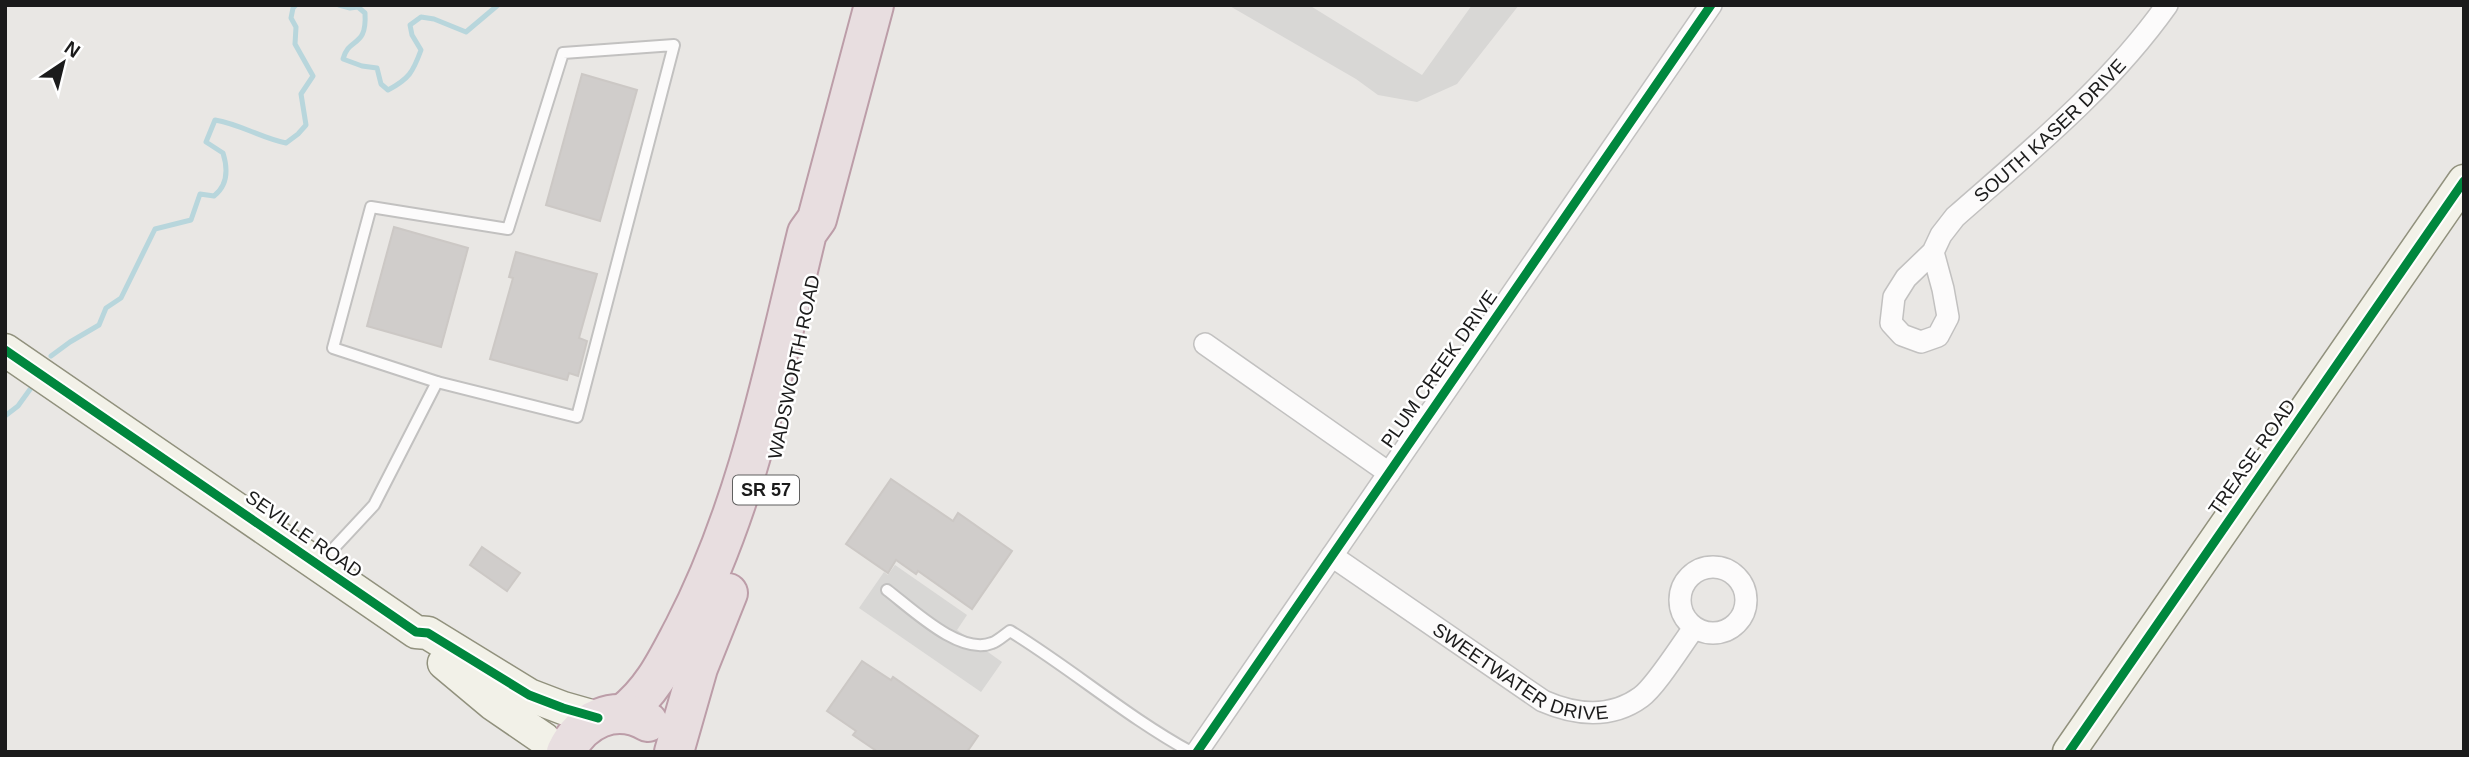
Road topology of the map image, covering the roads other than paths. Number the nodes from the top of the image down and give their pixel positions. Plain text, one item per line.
1 (874, 5) edge
2 (1711, 5) edge
3 (2167, 5) edge
4 (2464, 181) edge
5 (817, 219) junction
6 (1933, 253) dead end
7 (1205, 344) dead end
8 (5, 350) edge
9 (437, 382) junction
10 (1389, 472) junction
11 (1332, 556) junction
12 (318, 565) junction
13 (887, 590) dead end
14 (1695, 628) dead end
15 (416, 632) junction
16 (611, 716) junction
17 (2075, 750) edge
18 (556, 752) edge
19 (566, 752) edge
20 (673, 752) edge
21 (1191, 752) edge
22 (1197, 752) edge

1 - 5 highway, WADSWORTH ROAD / SR 57
2 - 10 street, PLUM CREEK DRIVE
3 - 6 street, SOUTH KASER DRIVE
4 - 17 street, TREASE ROAD
5 - 16 highway, WADSWORTH ROAD / SR 57
5 - 20 highway, WADSWORTH ROAD / SR 57
7 - 10 street
8 - 12 street, SEVILLE ROAD
9 - 9 lane
9 - 12 lane
10 - 11 street, PLUM CREEK DRIVE
11 - 14 street, SWEETWATER DRIVE
11 - 22 street, PLUM CREEK DRIVE
12 - 15 street, SEVILLE ROAD
13 - 21 lane
15 - 16 street, SEVILLE ROAD
15 - 18 street, SEVILLE ROAD
16 - 19 highway, WADSWORTH ROAD / SR 57
16 - 20 highway, WADSWORTH ROAD

